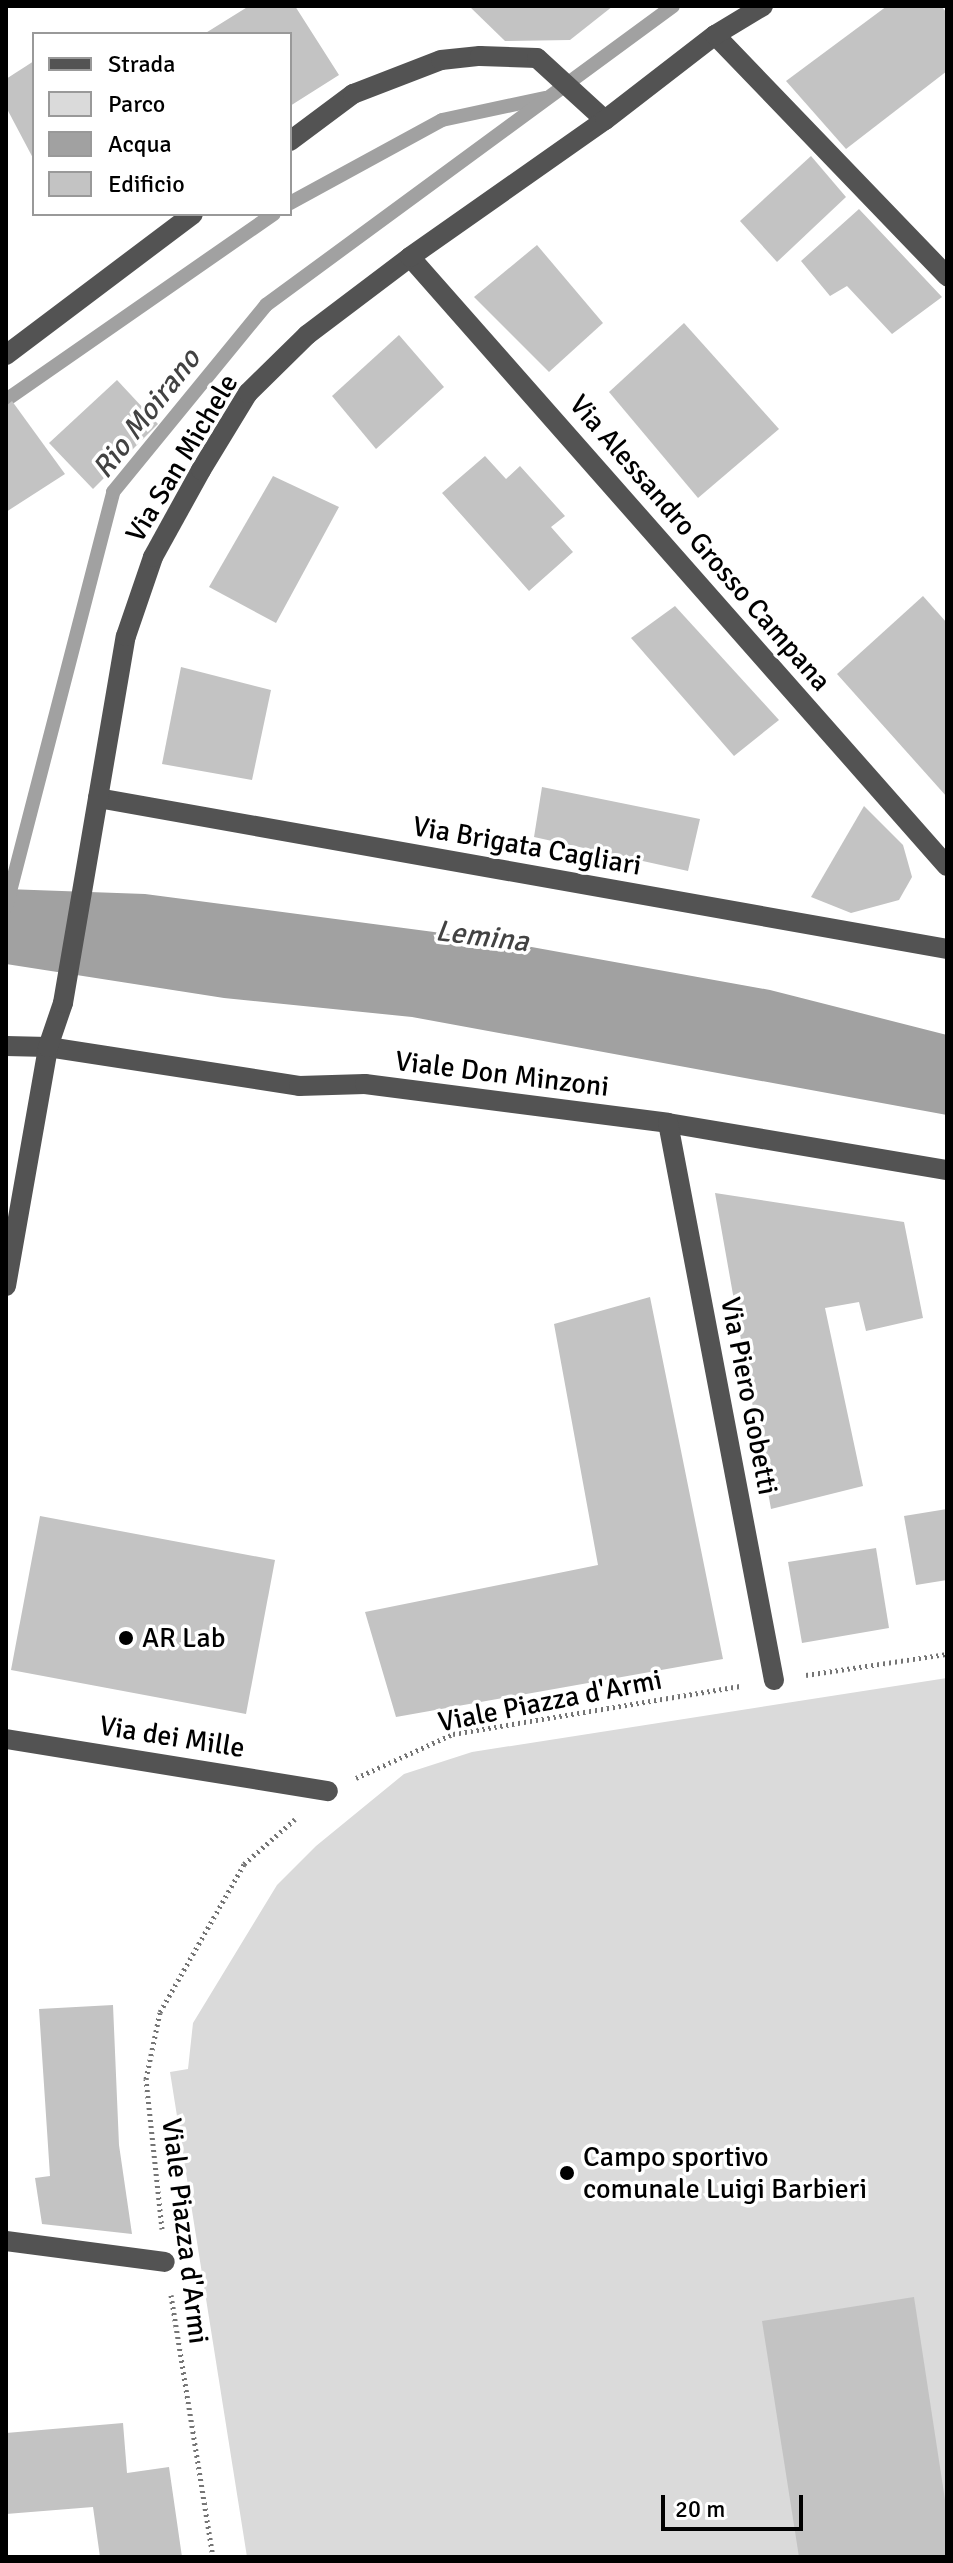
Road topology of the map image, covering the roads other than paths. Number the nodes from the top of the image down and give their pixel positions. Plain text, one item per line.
1 (763, 6) edge
2 (715, 35) junction
3 (605, 120) junction
4 (292, 140) edge
5 (190, 216) edge
6 (410, 257) junction
7 (947, 276) edge
8 (6, 355) edge
9 (98, 798) junction
10 (947, 866) edge
11 (947, 949) edge
12 (6, 1046) edge
13 (48, 1047) junction
14 (668, 1123) junction
15 (947, 1170) edge
16 (6, 1286) edge
17 (774, 1680) road end
18 (6, 1739) edge
19 (328, 1791) road end
20 (6, 2241) edge
21 (165, 2262) road end

1 - 2 street, Via San Michele
2 - 3 street, Via San Michele
2 - 7 street
3 - 4 street
3 - 6 street, Via San Michele
5 - 8 street
6 - 9 street, Via San Michele
6 - 10 street, Via Alessandro Grosso Campana
9 - 11 street, Via Brigata Cagliari
9 - 13 street, Via San Michele
12 - 13 street, Viale Don Minzoni
13 - 14 street, Viale Don Minzoni
13 - 16 street
14 - 15 street, Viale Don Minzoni
14 - 17 street, Via Piero Gobetti
18 - 19 street, Via dei Mille
20 - 21 street

